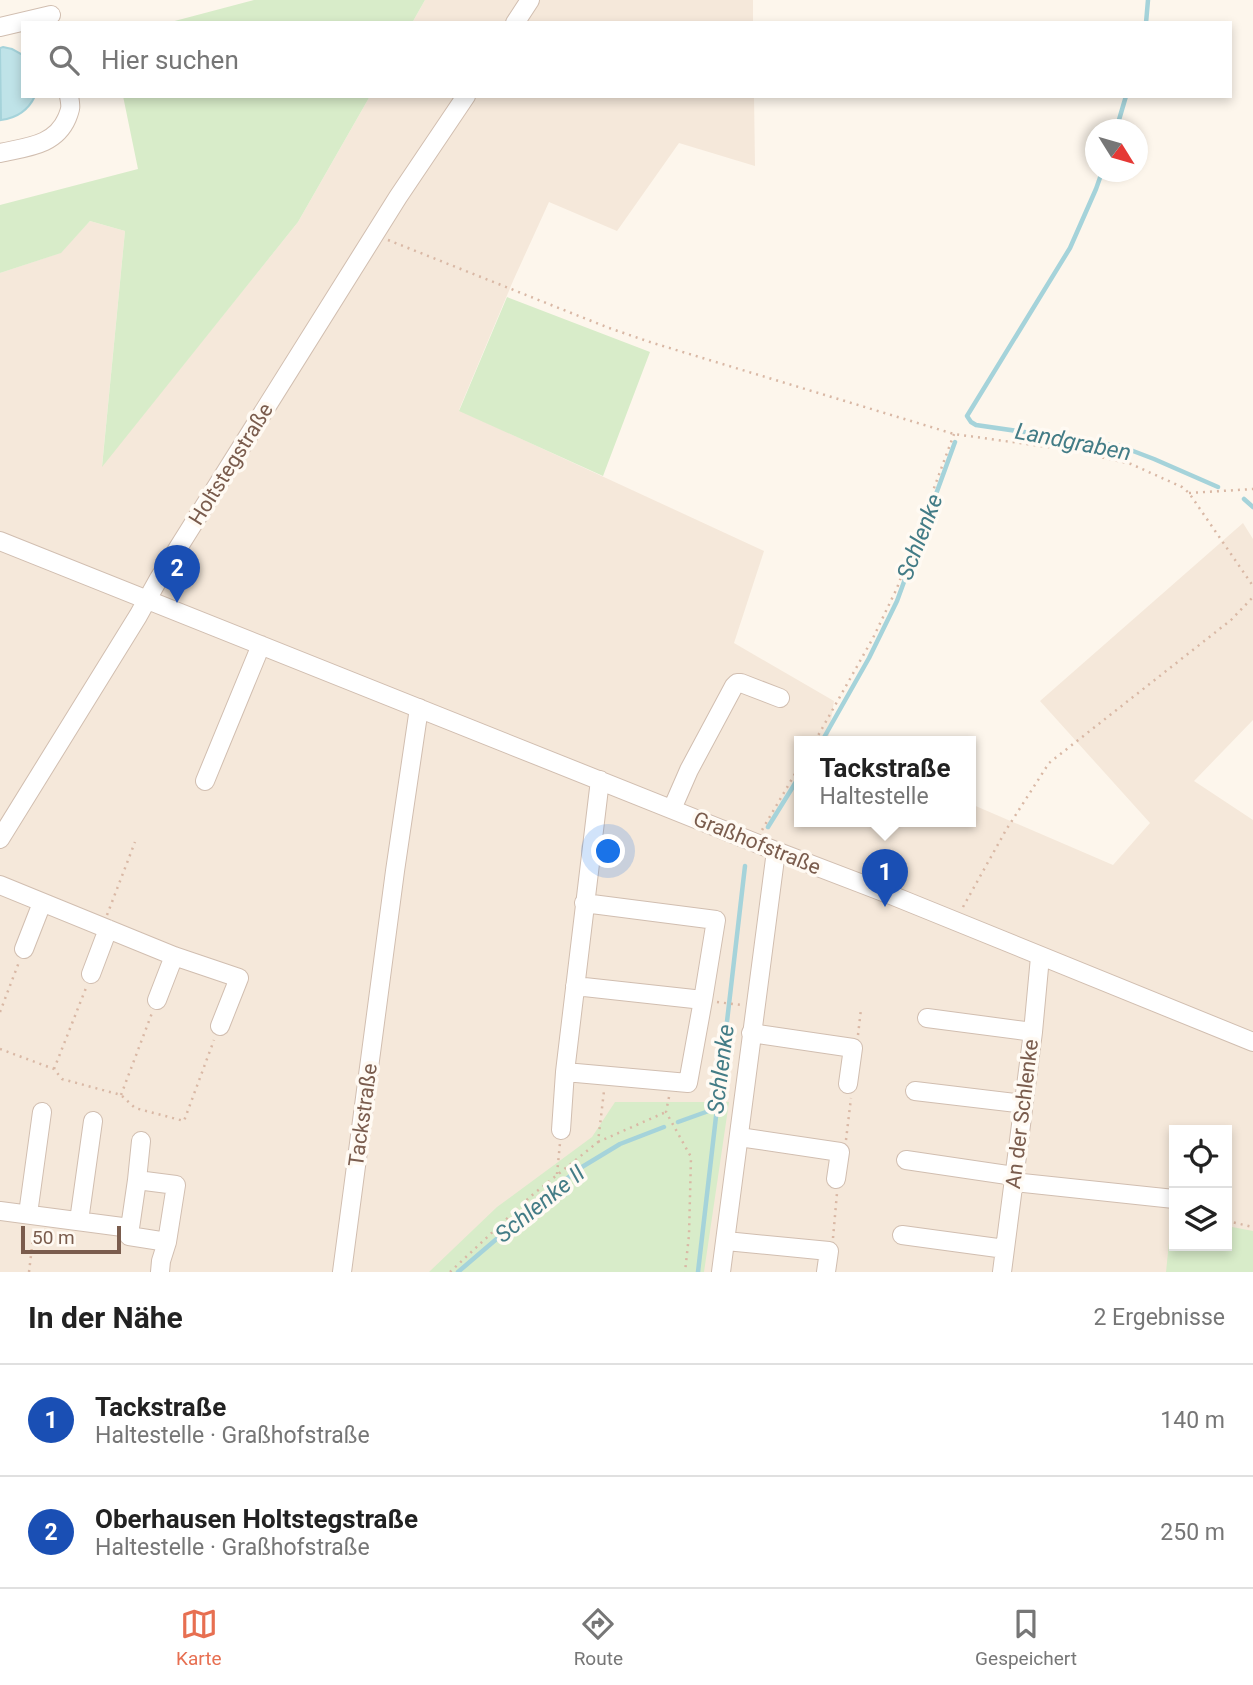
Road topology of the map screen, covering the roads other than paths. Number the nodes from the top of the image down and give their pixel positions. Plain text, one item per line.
1 (530, 0) edge
2 (51, 13) edge
3 (21, 21) edge
4 (22, 21) edge
5 (516, 21) edge
6 (0, 27) edge
7 (69, 98) edge
8 (465, 98) edge
9 (0, 153) edge
10 (0, 541) edge
11 (147, 600) junction
12 (261, 645) junction
13 (780, 698) dead end
14 (419, 708) junction
15 (600, 780) junction
16 (205, 782) dead end
17 (672, 809) junction
18 (0, 839) edge
19 (776, 851) junction
20 (0, 885) edge
21 (42, 903) junction
22 (584, 903) junction
23 (106, 928) junction
24 (24, 948) road end
25 (174, 956) junction
26 (1041, 957) junction
27 (91, 974) road end
28 (575, 986) junction
29 (157, 1000) road end
30 (708, 1001) junction
31 (927, 1018) dead end
32 (220, 1026) road end
33 (1033, 1032) junction
34 (751, 1033) junction
35 (1253, 1042) edge
36 (565, 1072) junction
37 (848, 1084) road end
38 (915, 1091) dead end
39 (1024, 1104) junction
40 (42, 1112) dead end
41 (93, 1121) dead end
42 (561, 1130) road end
43 (739, 1137) junction
44 (141, 1141) dead end
45 (906, 1160) dead end
46 (836, 1179) road end
47 (1014, 1179) junction
48 (136, 1180) junction
49 (1169, 1198) edge
50 (0, 1211) edge
51 (32, 1215) junction
52 (79, 1221) junction
53 (130, 1228) junction
54 (902, 1235) dead end
55 (726, 1241) junction
56 (167, 1242) junction
57 (1005, 1249) junction
58 (160, 1272) edge
59 (342, 1272) edge
60 (721, 1272) edge
61 (826, 1272) edge
62 (1002, 1272) edge

1 - 5 street
2 - 4 street
3 - 6 street
7 - 9 street
8 - 11 street, Holtstegstraße
10 - 11 street, Graßhofstraße
11 - 12 street, Graßhofstraße
11 - 18 street, Holtstegstraße
12 - 14 street, Graßhofstraße
12 - 16 street
13 - 17 street
14 - 15 street, Graßhofstraße
14 - 59 street, Tackstraße
15 - 17 street, Graßhofstraße
15 - 22 street
17 - 19 street, Graßhofstraße
19 - 26 street, Graßhofstraße
19 - 34 street
20 - 21 street
21 - 23 street
21 - 24 street
22 - 28 street
22 - 30 street
23 - 25 street
23 - 27 street
25 - 29 street
25 - 32 street
26 - 33 street, An der Schlenke
26 - 35 street, Graßhofstraße
28 - 30 street
28 - 36 street
30 - 36 street
31 - 33 street
33 - 39 street, An der Schlenke
34 - 37 street
34 - 43 street
36 - 42 street
38 - 39 street
39 - 47 street, An der Schlenke
40 - 51 street
41 - 52 street
43 - 46 street
43 - 55 street
44 - 48 street
45 - 47 street
47 - 49 street
47 - 57 street, An der Schlenke
48 - 53 street
48 - 56 street
50 - 51 street
51 - 52 street
52 - 53 street
53 - 56 street
54 - 57 street
55 - 60 street
55 - 61 street
56 - 58 street
57 - 62 street, An der Schlenke

